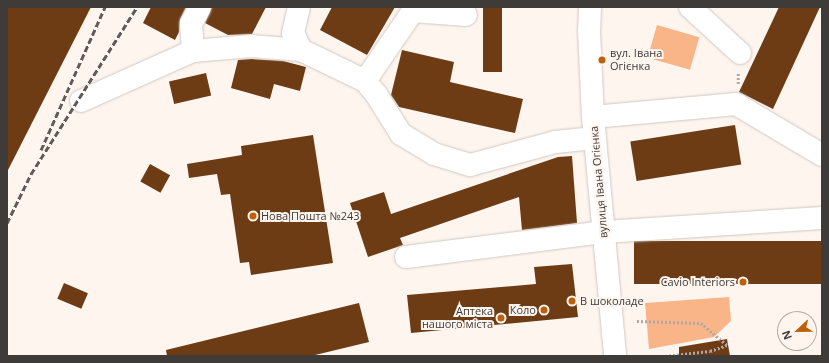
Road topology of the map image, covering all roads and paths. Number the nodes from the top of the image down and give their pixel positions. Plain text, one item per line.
1 (200, 7) edge
2 (299, 7) edge
3 (590, 7) edge
4 (690, 7) edge
5 (466, 15) dead end
6 (301, 50) junction
7 (194, 51) junction
8 (740, 54) joint
9 (365, 81) junction
10 (80, 101) dead end
11 (736, 104) junction
12 (594, 128) junction
13 (822, 155) edge
14 (822, 218) edge
15 (604, 232) junction
16 (406, 257) dead end
17 (637, 321) dead end
18 (615, 356) edge
19 (665, 356) edge

1 - 7 street
2 - 6 street
3 - 12 street, вулиця Івана Огієнка
4 - 8 street
5 - 9 street
6 - 7 street
6 - 9 street
7 - 10 street
8 - 11 path
9 - 12 street
11 - 12 street
11 - 13 street
12 - 15 street, вулиця Івана Огієнка
14 - 15 street
15 - 16 street
15 - 18 street, вулиця Івана Огієнка
17 - 19 path

